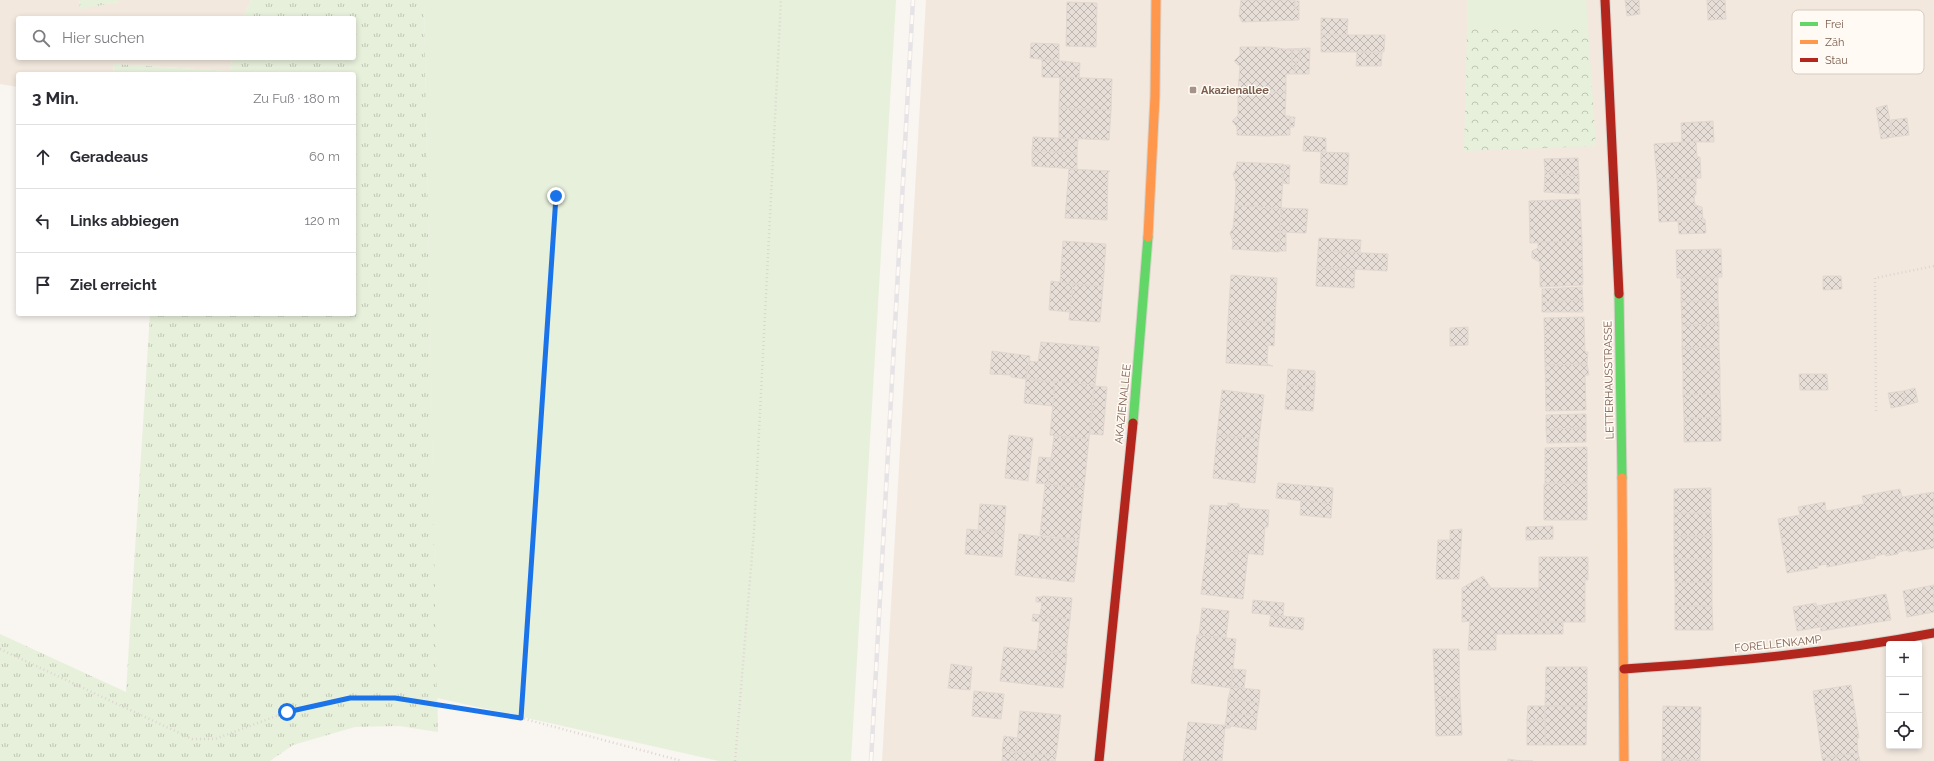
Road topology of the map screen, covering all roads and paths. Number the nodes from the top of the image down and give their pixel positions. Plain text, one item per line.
1 (781, 0) edge
2 (1156, 0) edge
3 (1605, 0) edge
4 (556, 196) dead end
5 (1934, 266) edge
6 (1876, 411) dead end
7 (1934, 633) edge
8 (0, 649) edge
9 (1624, 669) junction
10 (521, 718) junction
11 (682, 761) edge
12 (735, 761) edge
13 (1099, 761) edge
14 (1624, 761) edge

1 - 12 path
2 - 13 street, AKAZIENALLEE
3 - 9 street, LETTERHAUSSTRASSE
4 - 10 path
5 - 6 path
7 - 9 street, FORELLENKAMP
8 - 10 path
9 - 14 street, LETTERHAUSSTRASSE
10 - 11 path

